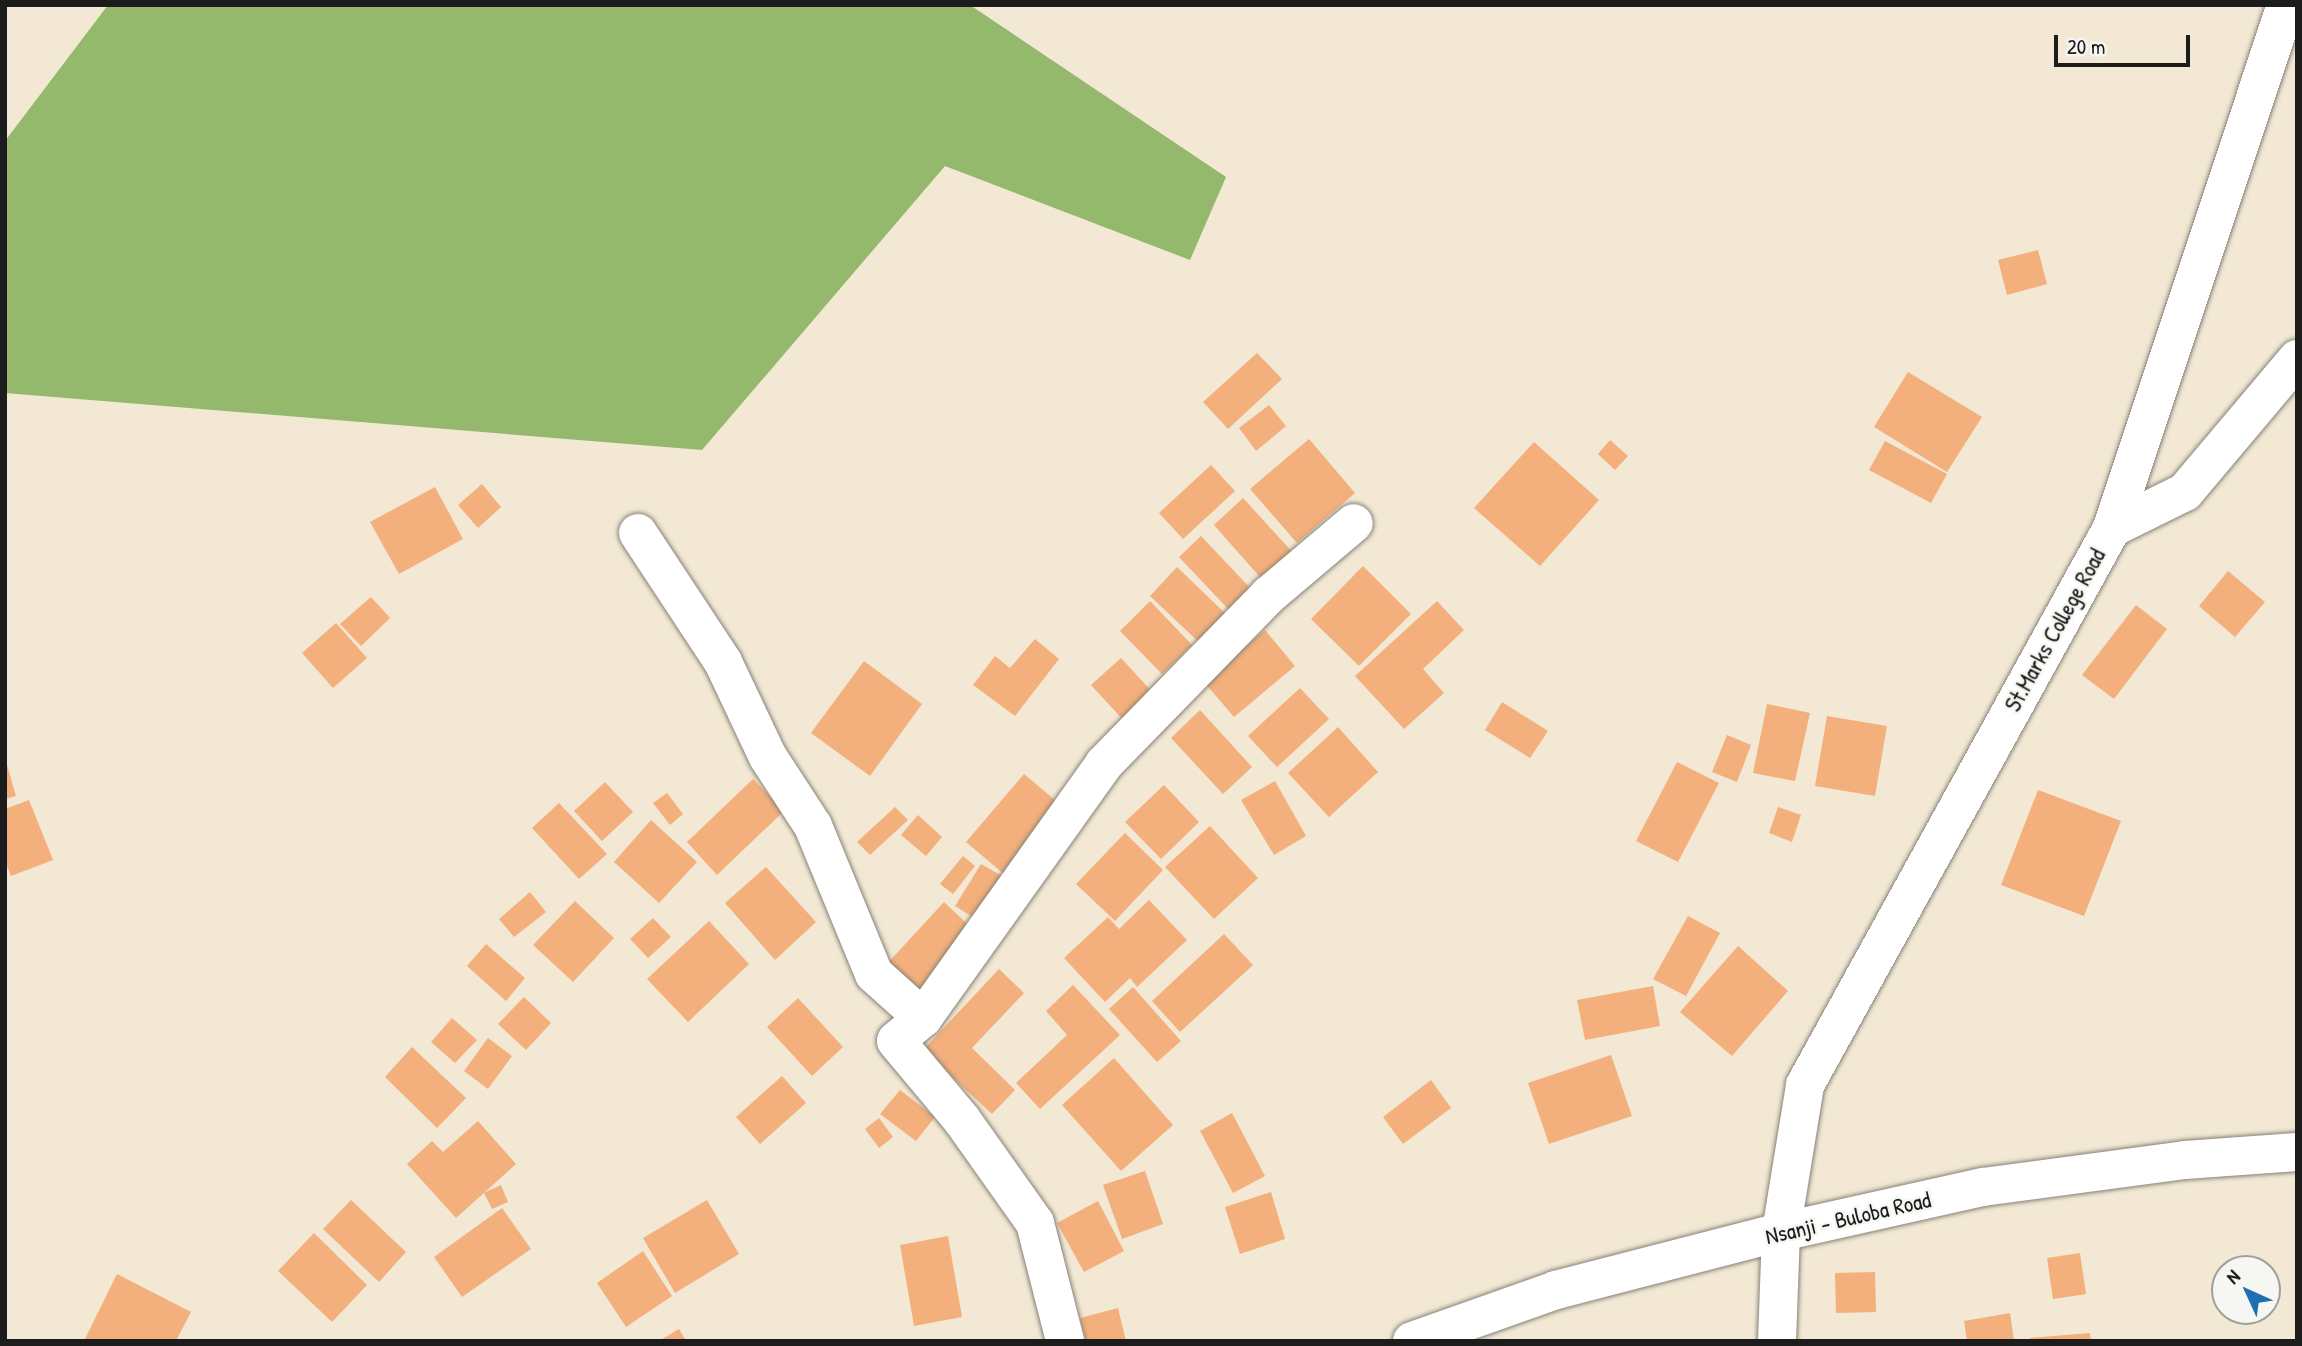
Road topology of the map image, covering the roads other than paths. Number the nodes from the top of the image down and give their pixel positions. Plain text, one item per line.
1 (2286, 5) edge
2 (2297, 359) edge
3 (1354, 523) dead end
4 (2112, 528) junction
5 (638, 533) dead end
6 (923, 1018) junction
7 (2297, 1152) edge
8 (1781, 1232) junction
9 (1065, 1341) edge
10 (1412, 1341) edge
11 (1777, 1341) edge

1 - 4 main road, St.Marks College Road
2 - 4 main road
3 - 6 main road
4 - 8 main road, St.Marks College Road
5 - 6 main road
6 - 9 main road
7 - 8 main road, Nsanji - Buloba Road
8 - 10 main road, Nsanji - Buloba Road
8 - 11 main road, St.Marks College Road

